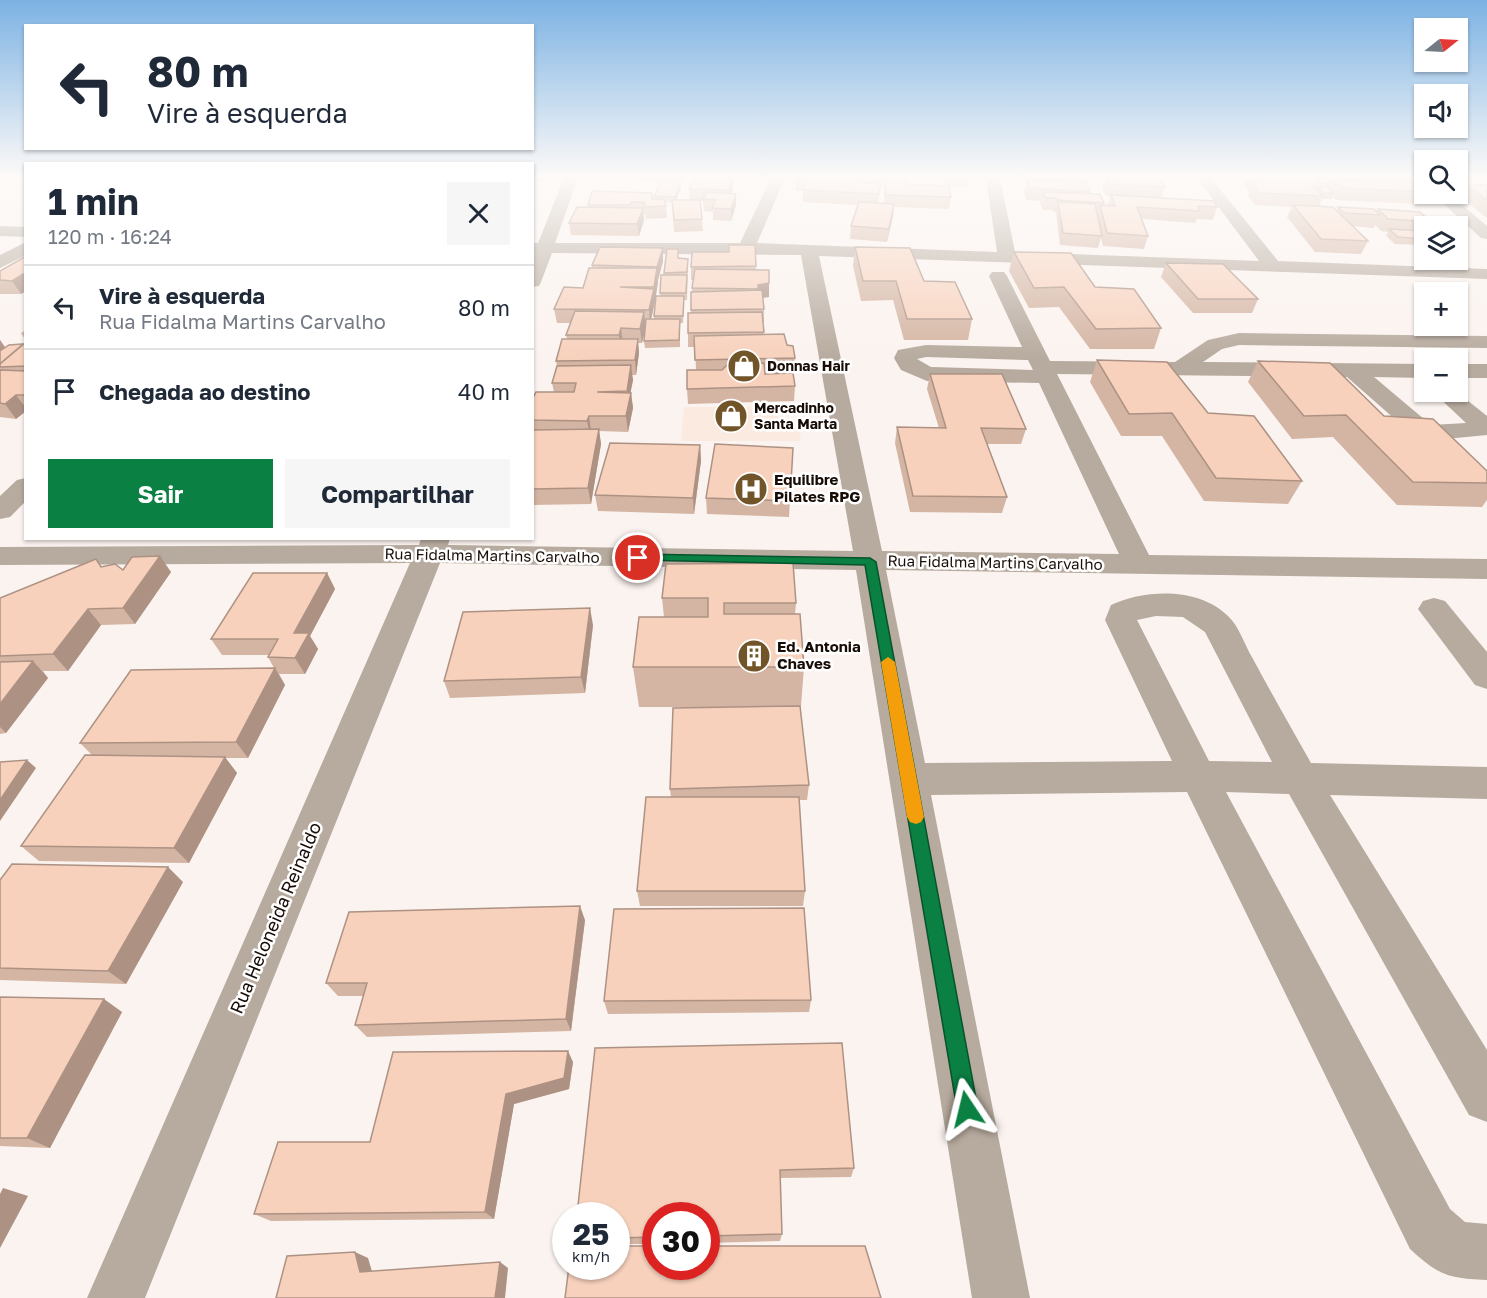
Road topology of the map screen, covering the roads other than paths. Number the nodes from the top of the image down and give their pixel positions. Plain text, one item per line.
1 (750, 239) edge
2 (999, 239) edge
3 (1251, 239) edge
4 (24, 248) edge
5 (539, 248) edge
6 (746, 248) junction
7 (809, 252) junction
8 (0, 263) edge
9 (1002, 266) junction
10 (1272, 266) junction
11 (534, 272) edge
12 (1487, 274) edge
13 (1487, 342) edge
14 (1042, 366) junction
15 (1182, 367) junction
16 (1352, 370) junction
17 (1468, 371) edge
18 (1487, 371) edge
19 (1414, 372) edge
20 (1456, 402) edge
21 (24, 488) edge
22 (0, 511) edge
23 (433, 546) edge
24 (0, 556) edge
25 (870, 562) junction
26 (1140, 565) junction
27 (1487, 569) edge
28 (1434, 609) dead end
29 (1487, 676) edge
30 (1198, 776) junction
31 (909, 779) junction
32 (1300, 779) junction
33 (1487, 783) edge
34 (1487, 1097) edge
35 (1487, 1252) edge
36 (116, 1298) edge
37 (1001, 1298) edge

1 - 6 street
2 - 9 street
3 - 10 street
4 - 8 street
5 - 6 street
5 - 11 street
6 - 7 street
7 - 9 street
7 - 25 street
9 - 10 street
9 - 14 street
10 - 12 street
13 - 15 street
14 - 14 street
14 - 15 street
14 - 26 street
15 - 16 street
16 - 19 street
16 - 20 street
17 - 18 street
21 - 22 street
23 - 24 street, Rua Fidalma Martins Carvalho
23 - 25 street, Rua Fidalma Martins Carvalho
23 - 36 street, Rua Heloneida Reinaldo
25 - 26 street, Rua Fidalma Martins Carvalho
25 - 31 street
26 - 27 street, Rua Fidalma Martins Carvalho
28 - 29 street
30 - 31 street
30 - 32 street
30 - 32 street
30 - 35 street
31 - 37 street
32 - 33 street
32 - 34 street

